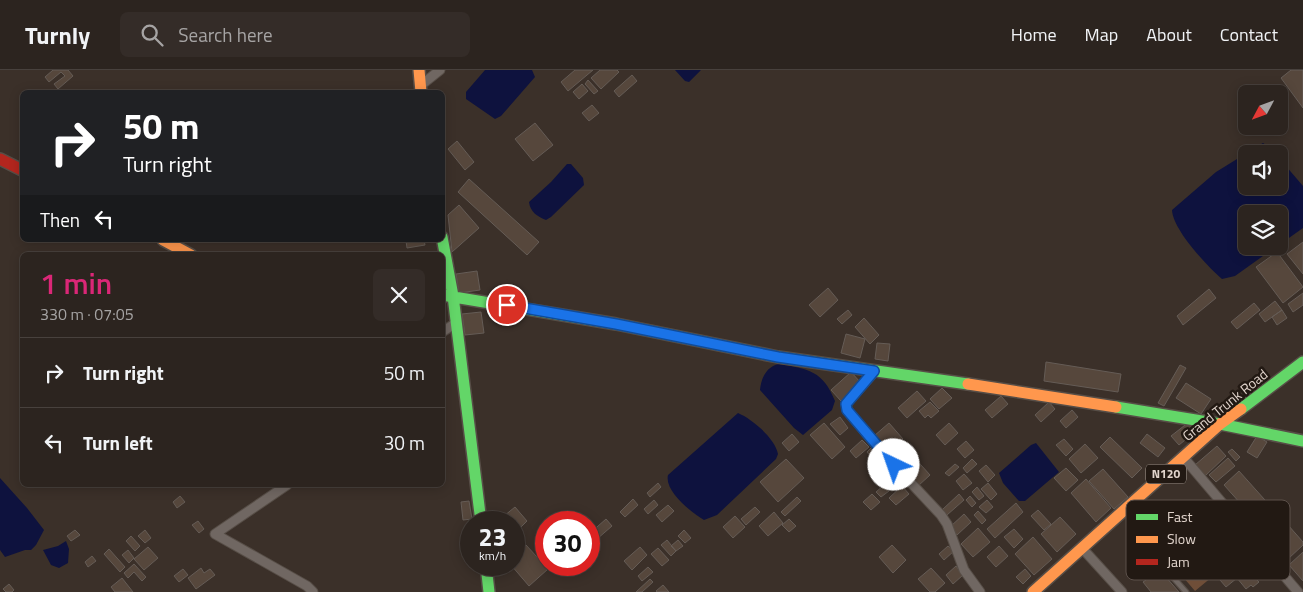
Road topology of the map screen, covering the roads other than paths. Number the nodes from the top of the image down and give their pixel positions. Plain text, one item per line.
1 (418, 70) edge
2 (440, 70) edge
3 (420, 89) edge
4 (0, 159) edge
5 (20, 169) edge
6 (166, 242) edge
7 (185, 252) edge
8 (445, 266) edge
9 (448, 296) edge
10 (456, 323) junction
11 (445, 330) edge
12 (1303, 362) edge
13 (874, 371) junction
14 (1220, 424) junction
15 (1303, 441) edge
16 (1184, 458) junction
17 (284, 487) edge
18 (1138, 500) edge
19 (1220, 500) edge
20 (480, 511) edge
21 (1126, 511) edge
22 (1082, 548) junction
23 (487, 576) edge
24 (1175, 580) edge
25 (1288, 580) edge
26 (313, 592) edge
27 (489, 592) edge
28 (980, 592) edge
29 (1033, 592) edge
30 (1122, 592) edge
31 (1186, 592) edge
32 (1298, 592) edge

1 - 3 main road
2 - 3 street
4 - 5 main road
6 - 7 main road
8 - 9 main road
9 - 10 main road
9 - 13 main road
10 - 11 street
10 - 20 main road
12 - 14 main road, Grand Trunk Road / N120
13 - 14 main road
13 - 28 street
14 - 15 main road
14 - 16 main road, Grand Trunk Road / N120
16 - 18 main road, Grand Trunk Road / N120
16 - 19 street
17 - 26 street
21 - 22 main road, Grand Trunk Road / N120
22 - 29 main road, Grand Trunk Road / N120
22 - 30 street
23 - 27 main road
24 - 31 lane
25 - 32 street

